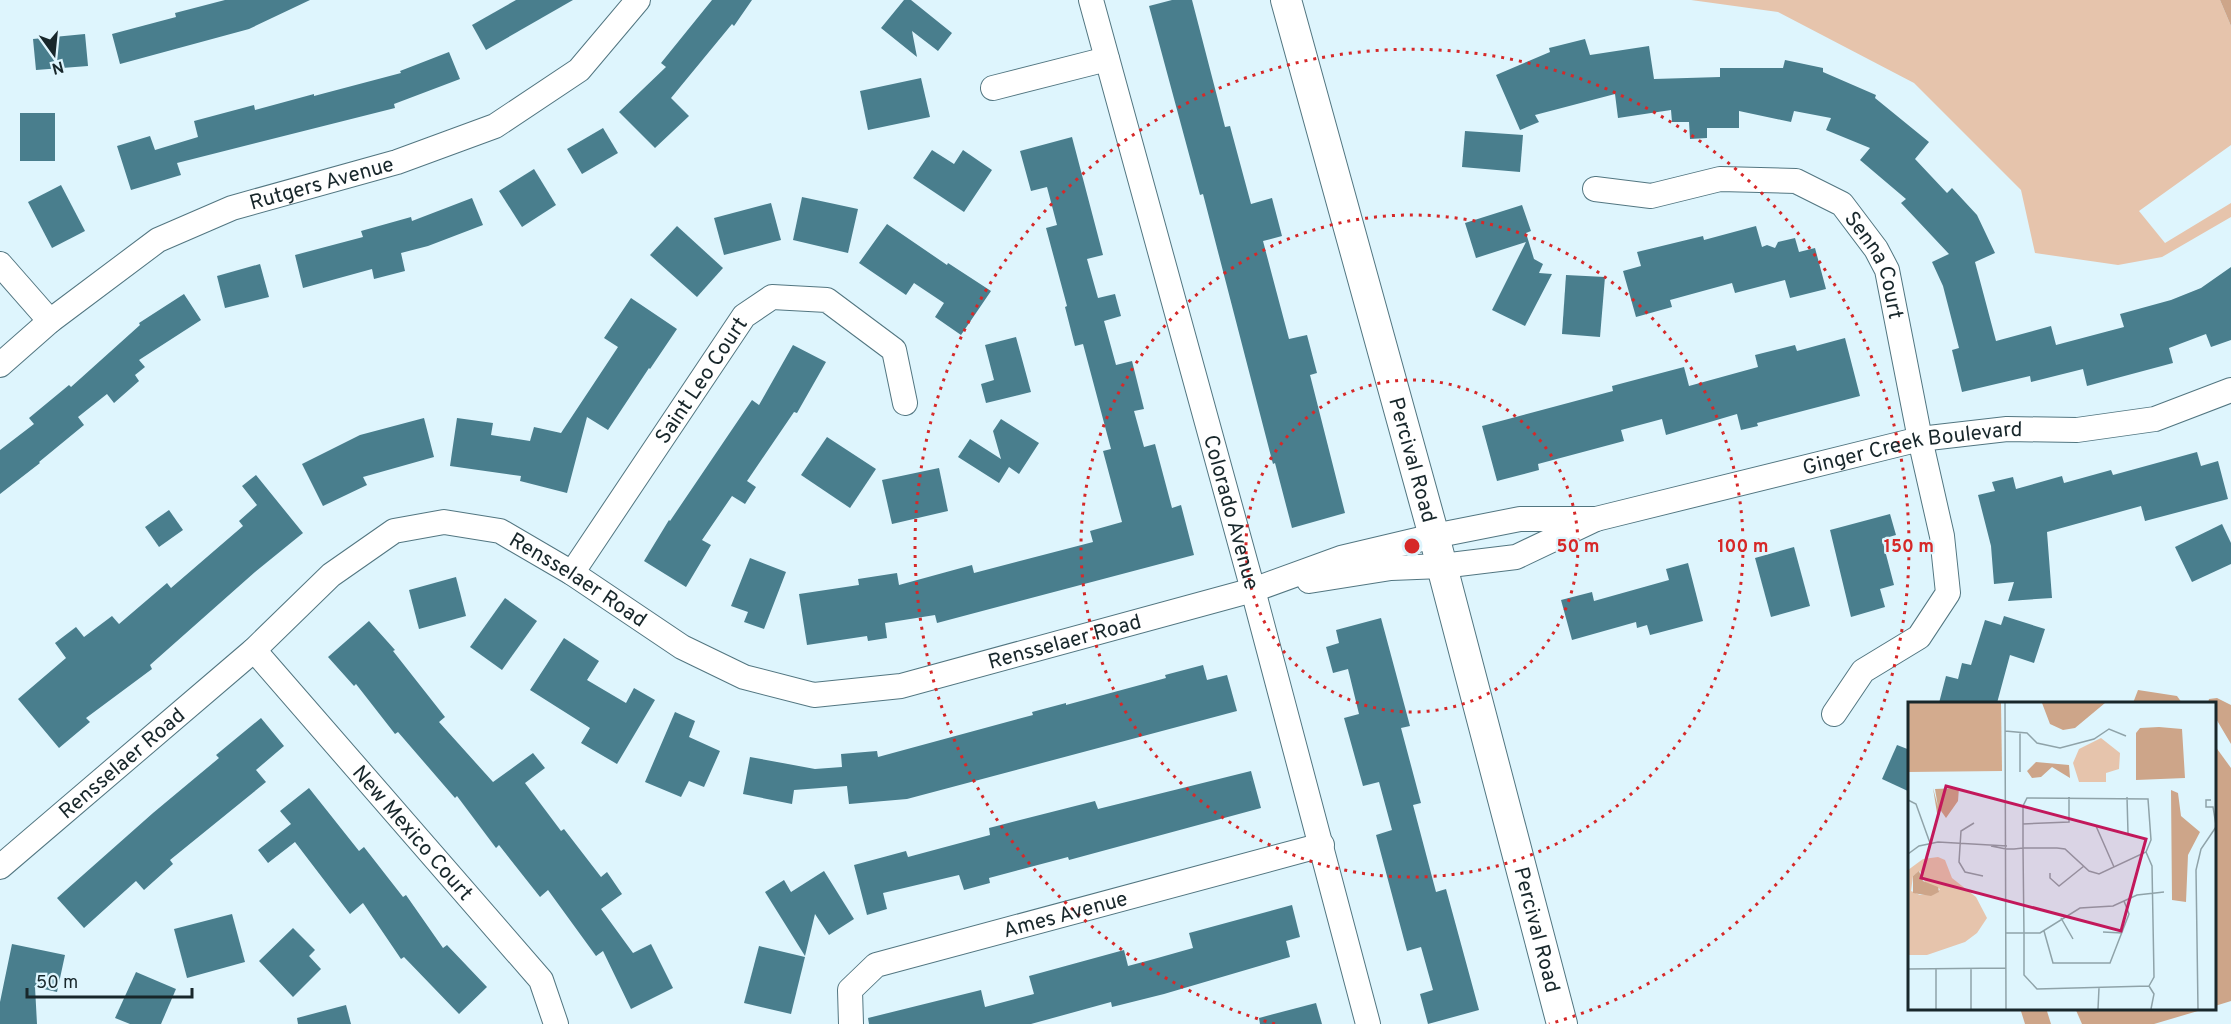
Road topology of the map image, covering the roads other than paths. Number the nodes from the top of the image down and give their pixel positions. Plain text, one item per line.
1 (638, 0) edge
2 (1091, 0) edge
3 (1286, 0) edge
4 (1107, 59) junction
5 (993, 88) dead end
6 (1595, 189) dead end
7 (0, 264) edge
8 (51, 321) junction
9 (0, 365) edge
10 (2231, 390) edge
11 (905, 403) dead end
12 (1920, 439) junction
13 (1596, 519) junction
14 (1434, 536) junction
15 (1442, 566) junction
16 (572, 573) junction
17 (1253, 590) junction
18 (254, 650) junction
19 (1834, 714) dead end
20 (1323, 845) junction
21 (0, 867) edge
22 (556, 1024) edge
23 (851, 1024) edge
24 (1368, 1024) edge
25 (1562, 1024) edge

1 - 8 street, Rutgers Avenue
2 - 4 street, Colorado Avenue
3 - 14 street, Percival Road
4 - 5 street
4 - 17 street, Colorado Avenue
6 - 12 street, Senna Court
7 - 8 street
8 - 9 street, Rutgers Avenue
10 - 12 street, Ginger Creek Boulevard
11 - 16 street, Saint Leo Court
12 - 13 street, Ginger Creek Boulevard
12 - 19 street, Senna Court
13 - 14 street, Ginger Creek Boulevard
13 - 15 street, Ginger Creek Boulevard
14 - 15 street, Percival Road
14 - 17 street, Rensselaer Road
15 - 17 street, Rensselaer Road
15 - 25 street, Percival Road
16 - 17 street, Rensselaer Road
16 - 18 street, Rensselaer Road
17 - 20 street, Colorado Avenue
18 - 21 street, Rensselaer Road
18 - 22 street, New Mexico Court
20 - 23 street, Ames Avenue
20 - 24 street, Colorado Avenue

